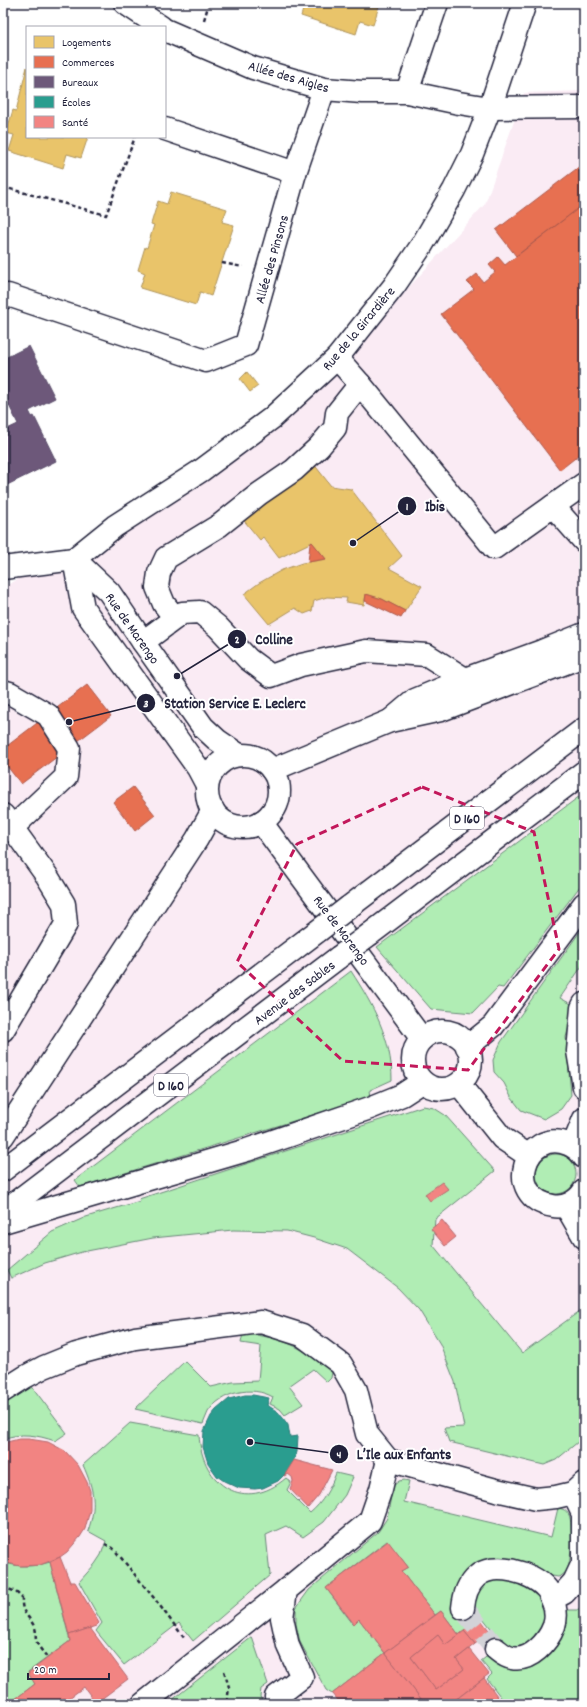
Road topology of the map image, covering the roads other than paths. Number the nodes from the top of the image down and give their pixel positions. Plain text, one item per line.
1 (125, 3) edge
2 (437, 3) edge
3 (525, 3) edge
4 (160, 26) edge
5 (166, 30) edge
6 (324, 89) junction
7 (406, 92) junction
8 (584, 107) edge
9 (490, 108) junction
10 (166, 129) edge
11 (295, 173) junction
12 (3, 298) edge
13 (337, 358) junction
14 (360, 384) junction
15 (584, 484) edge
16 (553, 506) junction
17 (584, 541) edge
18 (74, 559) junction
19 (3, 568) edge
20 (175, 618) junction
21 (584, 634) edge
22 (143, 642) junction
23 (584, 656) edge
24 (465, 679) junction
25 (3, 691) edge
26 (390, 721) junction
27 (584, 729) edge
28 (239, 755) junction
29 (272, 770) junction
30 (584, 772) edge
31 (207, 785) junction
32 (213, 810) junction
33 (8, 821) edge
34 (261, 822) junction
35 (584, 904) edge
36 (584, 1004) edge
37 (5, 1023) edge
38 (422, 1038) junction
39 (467, 1047) junction
40 (422, 1082) junction
41 (459, 1084) junction
42 (584, 1087) edge
43 (584, 1119) edge
44 (3, 1136) edge
45 (579, 1152) edge
46 (528, 1156) junction
47 (3, 1170) edge
48 (584, 1191) edge
49 (566, 1206) junction
50 (3, 1212) edge
51 (3, 1222) edge
52 (584, 1237) edge
53 (3, 1391) edge
54 (388, 1460) junction
55 (579, 1488) edge
56 (286, 1590) junction
57 (552, 1599) junction
58 (464, 1608) dead end
59 (496, 1649) tunnel mouth
60 (276, 1697) dead end
61 (143, 1704) edge

1 - 4 street
2 - 7 street
3 - 9 street, Rue de la Girardière
5 - 6 street, Allée des Aigles
6 - 7 street, Allée des Aigles
6 - 11 street, Allée des Pinsons
7 - 9 street, Allée des Aigles
8 - 9 street, Allée des Aigles
9 - 13 street, Rue de la Girardière
10 - 11 street
11 - 12 street, Allée des Pinsons
13 - 14 street
13 - 18 street, Rue de la Girardière
14 - 16 street
14 - 20 street
15 - 16 street
16 - 17 street
18 - 19 street
18 - 22 street, Rue de Marengo
18 - 31 street, Rue de Marengo
20 - 22 street
20 - 24 street
21 - 24 street
22 - 28 street, Rue de Marengo
23 - 26 street
24 - 26 street
25 - 33 street
26 - 29 street
27 - 47 street, D 160, bridge
28 - 29 street, Rue de Marengo
28 - 31 street
29 - 34 street
30 - 50 street, Avenue des Sables / D 160, bridge
31 - 32 street, Rue de Marengo
32 - 34 street
32 - 44 street
33 - 37 street
34 - 38 street, Rue de Marengo
35 - 39 street
36 - 42 street
38 - 39 street
38 - 40 street
39 - 41 street
40 - 41 street
40 - 51 street
41 - 46 street
43 - 45 street
45 - 46 street
46 - 49 street
48 - 49 street
49 - 52 street
53 - 54 street
54 - 55 street
54 - 56 street
55 - 57 street
56 - 60 street
56 - 61 street
57 - 58 street
57 - 59 street

